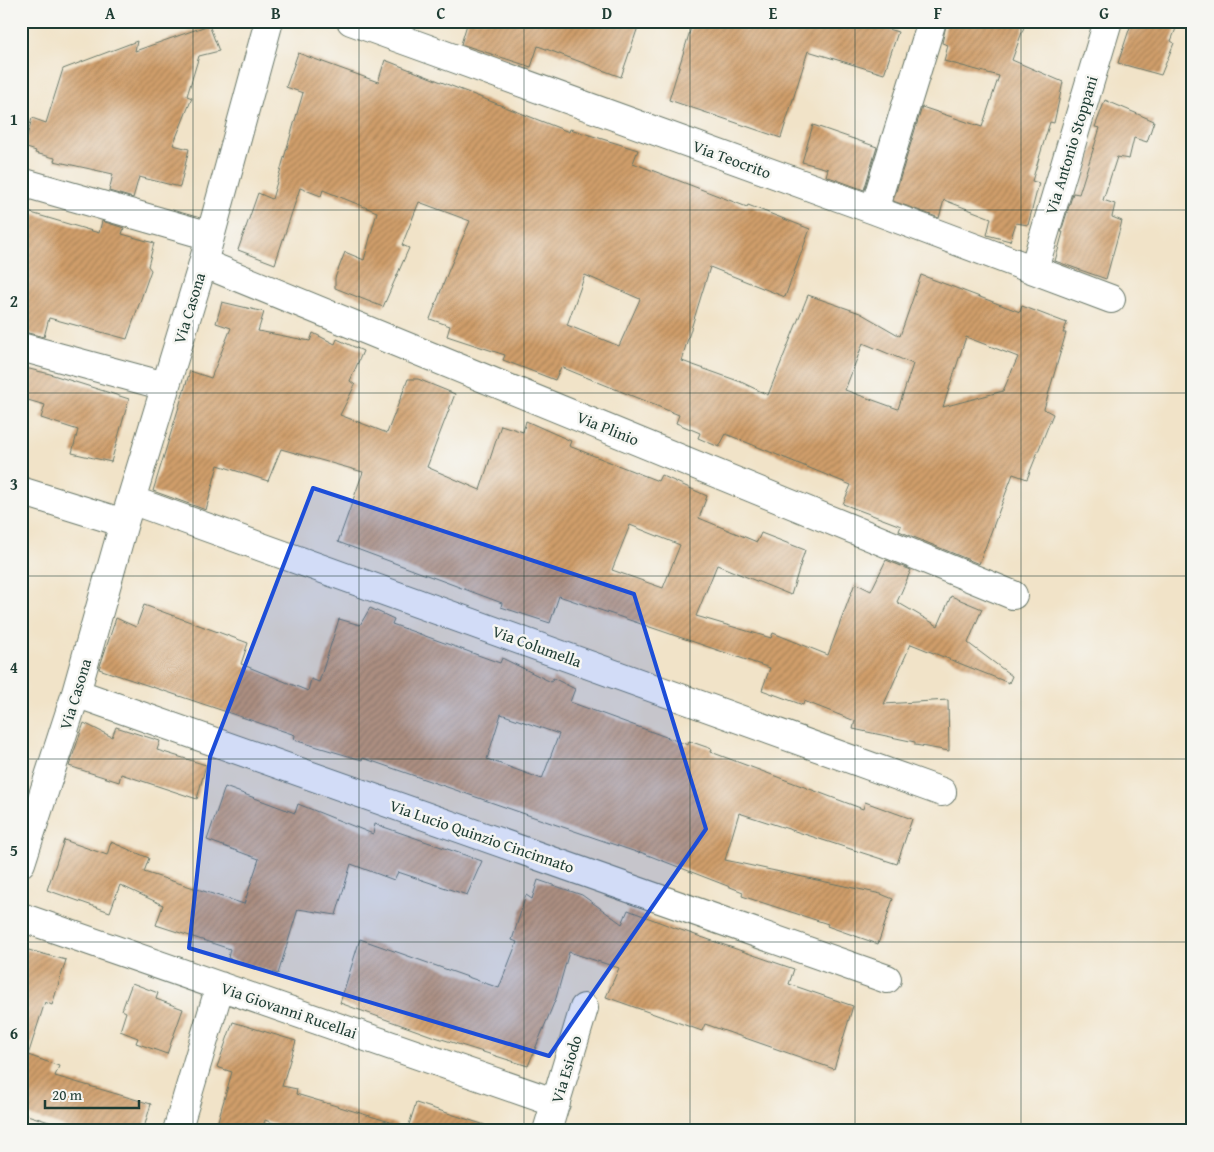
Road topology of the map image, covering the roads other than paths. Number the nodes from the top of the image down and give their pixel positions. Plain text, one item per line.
1 (269, 21) edge
2 (351, 21) edge
3 (932, 21) edge
4 (1108, 21) edge
5 (21, 182) edge
6 (874, 210) junction
7 (210, 236) junction
8 (203, 262) junction
9 (1034, 270) junction
10 (1111, 299) dead end
11 (21, 347) edge
12 (165, 386) junction
13 (21, 490) edge
14 (128, 511) junction
15 (1012, 595) dead end
16 (76, 693) junction
17 (942, 792) dead end
18 (21, 863) edge
19 (21, 917) edge
20 (887, 979) dead end
21 (220, 986) junction
22 (584, 1008) dead end
23 (553, 1123) edge
24 (177, 1131) edge

1 - 7 street, Via Casona
2 - 6 street, Via Teocrito
3 - 6 street
4 - 9 street, Via Antonio Stoppani
5 - 7 street
6 - 9 street, Via Teocrito
7 - 8 street, Via Casona
8 - 12 street, Via Casona
8 - 15 street, Via Plinio
9 - 10 street, Via Teocrito
11 - 12 street
12 - 14 street, Via Casona
13 - 14 street
14 - 16 street, Via Casona
14 - 17 street, Via Columella
16 - 18 street, Via Casona
16 - 20 street, Via Lucio Quinzio Cincinnato
19 - 21 street, Via Giovanni Rucellai
21 - 23 street, Via Giovanni Rucellai
21 - 24 street
22 - 23 street, Via Esiodo

